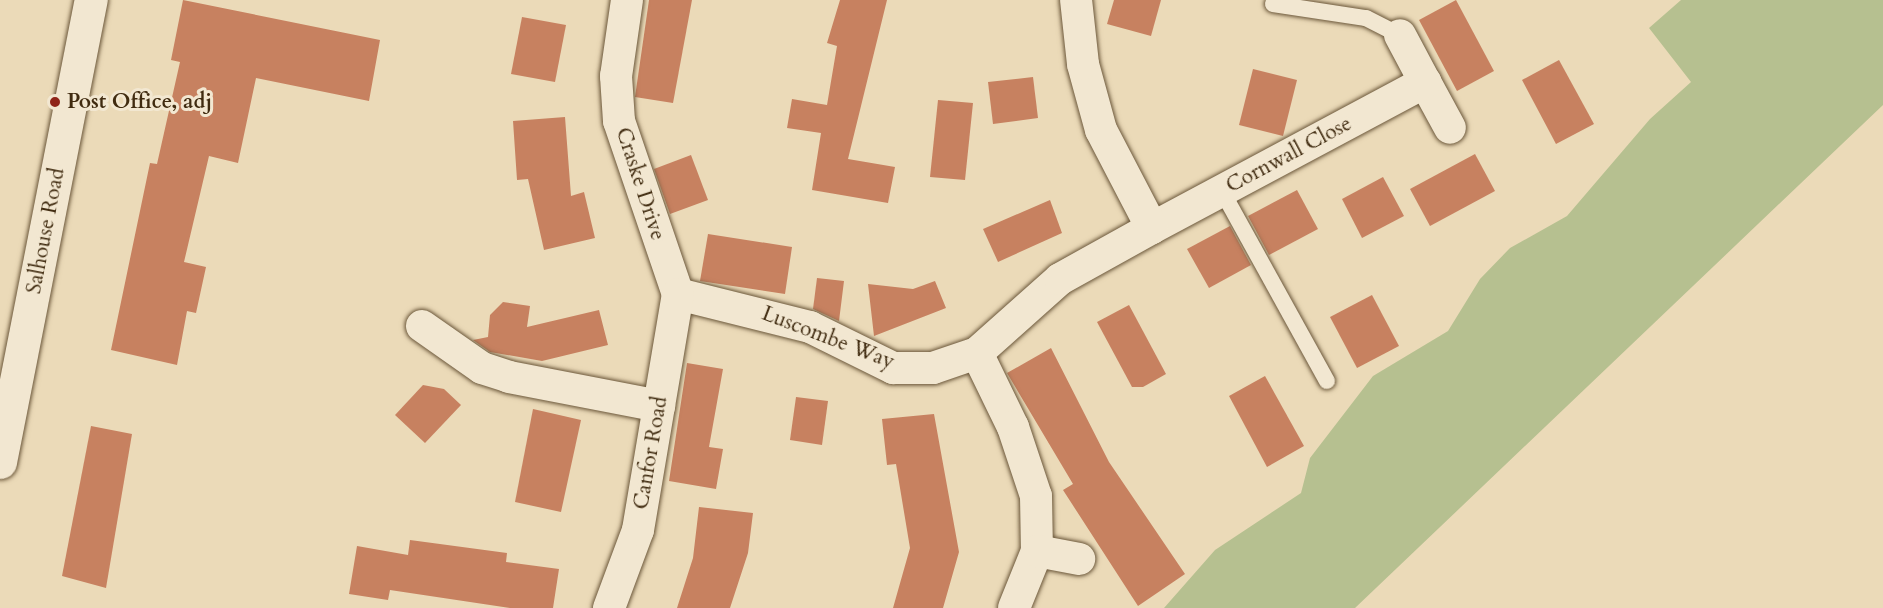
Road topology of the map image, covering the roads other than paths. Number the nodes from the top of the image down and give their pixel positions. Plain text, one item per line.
1 (92, 0) edge
2 (627, 0) edge
3 (1076, 0) edge
4 (1273, 4) dead end
5 (1400, 35) joint
6 (1425, 82) junction
7 (1450, 128) dead end
8 (1222, 191) junction
9 (1152, 228) junction
10 (678, 294) junction
11 (422, 326) dead end
12 (977, 353) junction
13 (1327, 381) dead end
14 (659, 406) junction
15 (0, 462) edge
16 (1037, 551) junction
17 (1079, 559) dead end
18 (609, 608) edge
19 (1014, 608) edge

1 - 15 street, Salhouse Road
2 - 10 street, Craske Drive
3 - 9 street
4 - 5 lane
5 - 6 street
6 - 7 street
6 - 8 street, Cornwall Close
8 - 9 street, Cornwall Close
8 - 13 lane
9 - 12 street, Luscombe Way
10 - 12 street, Luscombe Way
10 - 14 street, Canfor Road
11 - 14 street
12 - 16 street
14 - 18 street, Canfor Road
16 - 17 street
16 - 19 street

